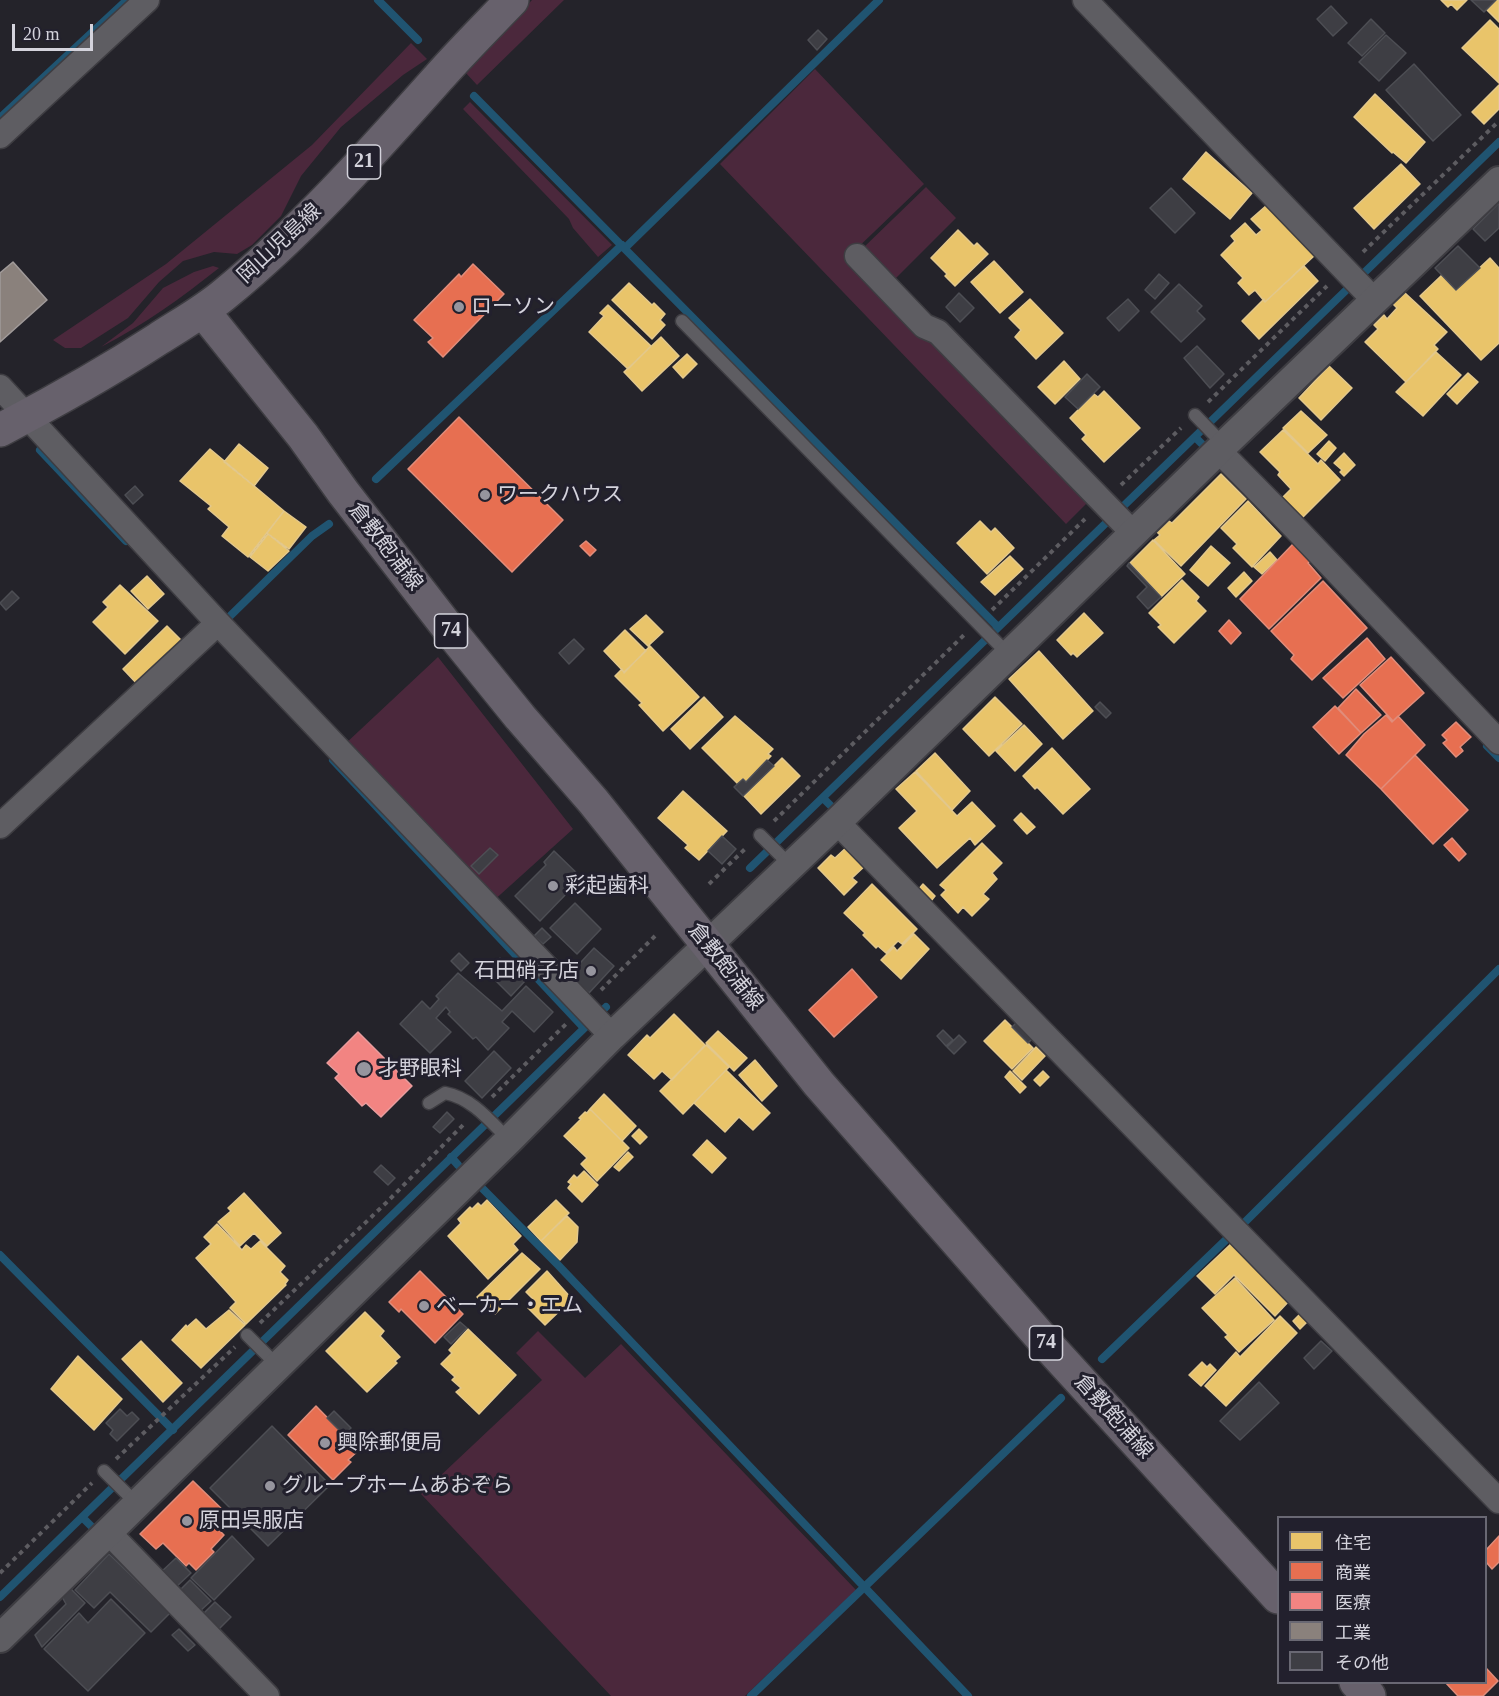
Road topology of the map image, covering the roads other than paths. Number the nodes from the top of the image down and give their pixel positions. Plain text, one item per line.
1 (147, 0) edge
2 (512, 0) edge
3 (1085, 0) edge
4 (0, 136) edge
5 (1499, 181) edge
6 (856, 256) dead end
7 (1357, 284) junction
8 (203, 310) junction
9 (682, 321) dead end
10 (0, 387) edge
11 (1196, 417) road end
12 (14, 423) edge
13 (1219, 444) junction
14 (1116, 516) junction
15 (218, 623) junction
16 (1003, 649) junction
17 (1499, 742) edge
18 (837, 822) junction
19 (0, 826) edge
20 (761, 837) road end
21 (785, 860) junction
22 (707, 946) junction
23 (591, 1020) junction
24 (429, 1103) dead end
25 (505, 1135) junction
26 (249, 1338) road end
27 (272, 1361) junction
28 (105, 1473) road end
29 (132, 1499) junction
30 (1499, 1501) edge
31 (110, 1533) junction
32 (1277, 1597) edge
33 (0, 1638) edge
34 (1357, 1684) edge
35 (267, 1696) edge
36 (1369, 1696) edge

1 - 4 street
2 - 8 main road, 岡山児島線 / 21
3 - 7 street
5 - 7 street
6 - 14 street
7 - 13 street
8 - 12 main road, 岡山児島線 / 21
8 - 22 main road, 倉敷飽浦線 / 74
9 - 16 lane
10 - 12 street
11 - 13 lane
12 - 15 street
13 - 14 street
13 - 17 street
14 - 16 street
15 - 19 street
15 - 23 street
16 - 18 street
18 - 21 street
18 - 30 street
20 - 21 lane
21 - 22 street
22 - 23 street
22 - 32 main road, 倉敷飽浦線 / 74
23 - 25 street
24 - 25 lane
25 - 27 street
26 - 27 lane
27 - 29 street
28 - 29 lane
29 - 31 street
31 - 33 street
31 - 35 street
34 - 36 main road

